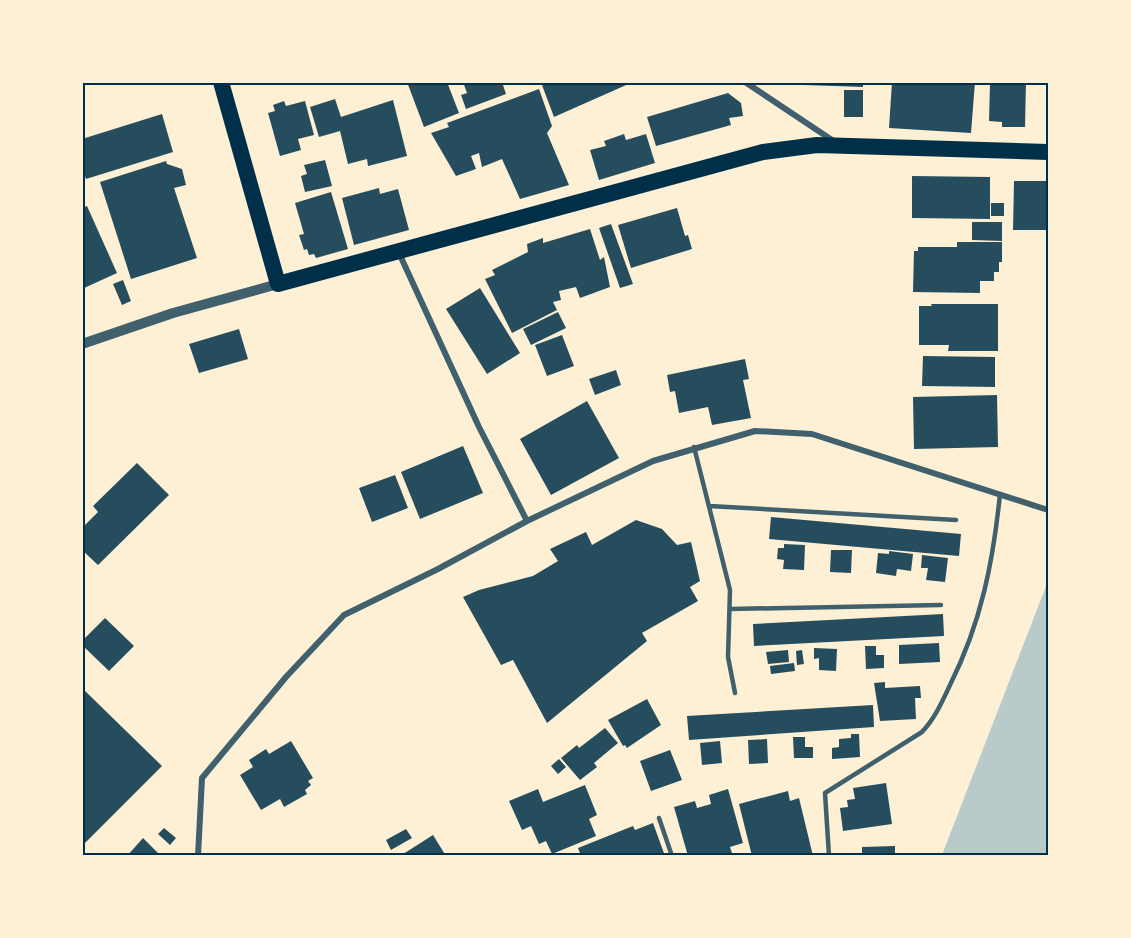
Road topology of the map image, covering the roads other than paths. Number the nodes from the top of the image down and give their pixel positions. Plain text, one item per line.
1 (220, 82) edge
2 (745, 82) edge
3 (840, 146) junction
4 (1048, 152) edge
5 (399, 253) junction
6 (278, 284) junction
7 (82, 344) edge
8 (694, 447) junction
9 (1000, 495) junction
10 (709, 506) junction
11 (1048, 510) edge
12 (527, 520) junction
13 (956, 520) dead end
14 (941, 605) dead end
15 (730, 609) junction
16 (735, 693) dead end
17 (659, 818) dead end
18 (198, 855) edge
19 (672, 855) edge
20 (829, 855) edge

1 - 6 highway
2 - 3 street
3 - 4 highway
3 - 5 highway
5 - 6 highway
5 - 12 street
6 - 7 street
8 - 9 street
8 - 10 lane
8 - 12 street
9 - 11 street
9 - 20 lane
10 - 13 lane
10 - 15 lane
12 - 18 street
14 - 15 lane
15 - 16 lane
17 - 19 lane

